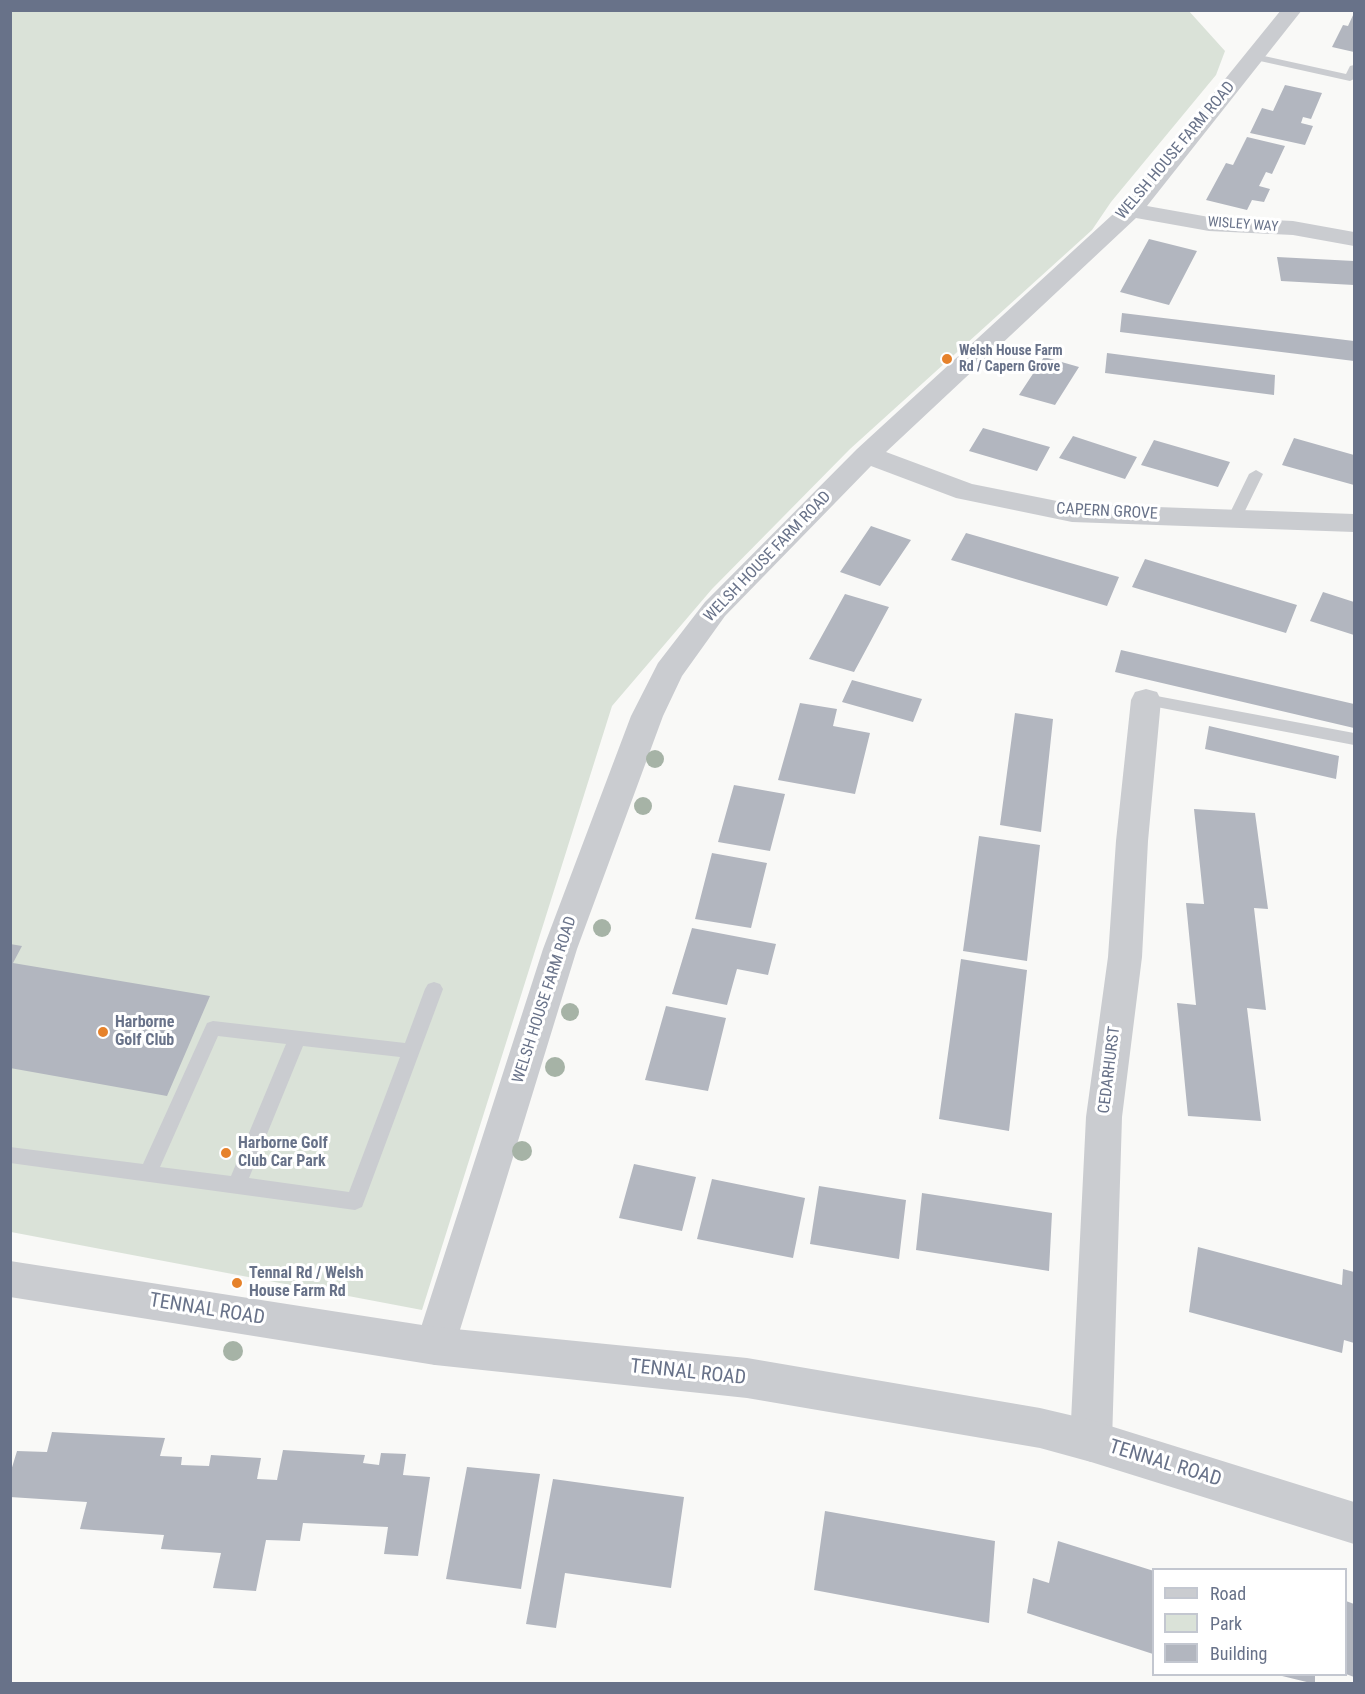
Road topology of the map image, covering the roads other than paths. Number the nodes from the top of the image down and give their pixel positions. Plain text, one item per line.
1 (1292, 10) edge
2 (1255, 57) junction
3 (1354, 68) edge
4 (1131, 210) junction
5 (1354, 239) edge
6 (867, 455) junction
7 (1256, 474) dead end
8 (1235, 518) junction
9 (1354, 523) edge
10 (1146, 700) joint
11 (1354, 739) edge
12 (434, 989) dead end
13 (297, 1038) junction
14 (411, 1051) junction
15 (10, 1155) edge
16 (148, 1173) junction
17 (237, 1185) junction
18 (10, 1279) edge
19 (435, 1346) junction
20 (1091, 1441) junction
21 (1354, 1523) edge

1 - 2 street, WELSH HOUSE FARM ROAD
2 - 3 lane
2 - 4 street, WELSH HOUSE FARM ROAD
4 - 5 street, WISLEY WAY
4 - 6 street, WELSH HOUSE FARM ROAD
6 - 8 street, CAPERN GROVE
6 - 19 street, WELSH HOUSE FARM ROAD
7 - 8 lane
8 - 9 street, CAPERN GROVE
10 - 11 lane
10 - 20 street, CEDARHURST
12 - 14 lane
13 - 14 lane
13 - 16 lane
13 - 17 lane
14 - 17 lane
15 - 16 lane
16 - 17 lane
18 - 19 street, TENNAL ROAD
19 - 20 street, TENNAL ROAD
20 - 21 street, TENNAL ROAD

